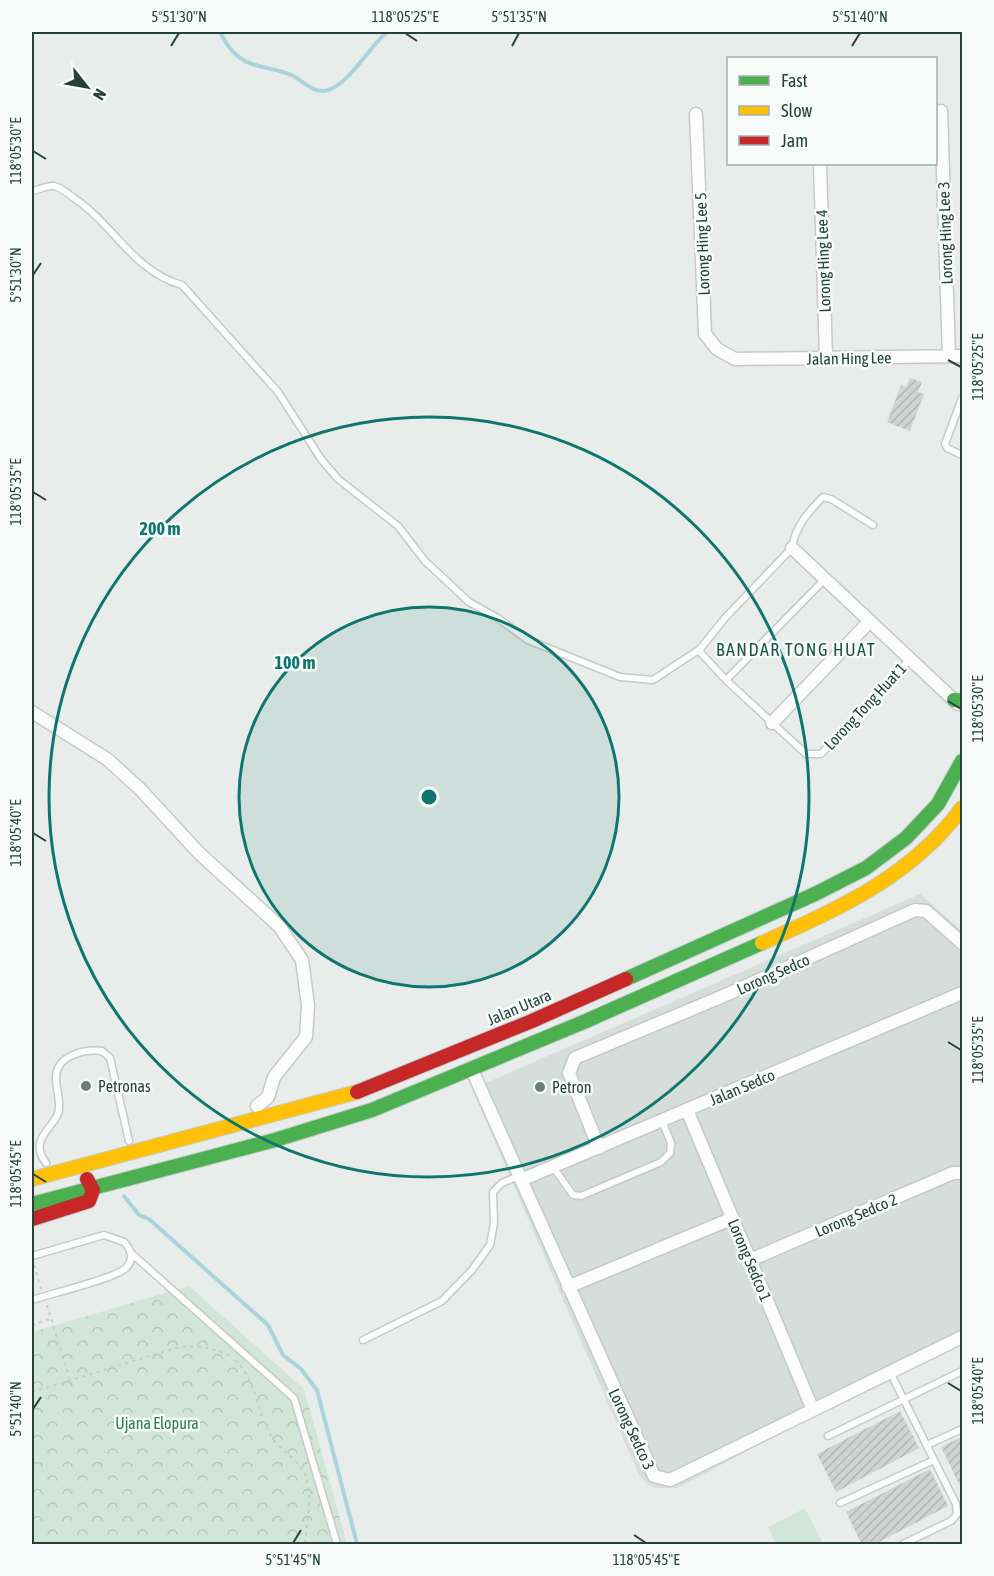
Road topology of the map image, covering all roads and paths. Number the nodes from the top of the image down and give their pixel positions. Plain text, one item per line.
1 (941, 111) dead end
2 (696, 114) dead end
3 (820, 165) edge
4 (32, 191) edge
5 (949, 356) junction
6 (963, 356) edge
7 (735, 358) joint
8 (826, 358) junction
9 (963, 398) edge
10 (963, 455) edge
11 (873, 525) dead end
12 (792, 548) junction
13 (825, 579) junction
14 (870, 621) junction
15 (700, 649) junction
16 (910, 659) junction
17 (726, 680) junction
18 (960, 704) edge
19 (32, 712) edge
20 (772, 723) junction
21 (963, 761) edge
22 (963, 808) edge
23 (963, 943) edge
24 (963, 993) edge
25 (471, 1045) junction
26 (472, 1070) junction
27 (423, 1090) junction
28 (687, 1110) junction
29 (259, 1113) junction
30 (662, 1121) junction
31 (129, 1141) junction
32 (599, 1148) junction
33 (46, 1163) junction
34 (553, 1167) junction
35 (32, 1168) edge
36 (963, 1173) edge
37 (520, 1178) junction
38 (32, 1179) edge
39 (93, 1186) junction
40 (32, 1190) edge
41 (32, 1204) edge
42 (732, 1218) junction
43 (32, 1219) edge
44 (131, 1253) junction
45 (32, 1256) edge
46 (750, 1260) junction
47 (568, 1287) junction
48 (44, 1296) junction
49 (32, 1300) edge
50 (51, 1319) junction
51 (32, 1325) edge
52 (963, 1337) edge
53 (363, 1340) dead end
54 (963, 1371) edge
55 (890, 1372) junction
56 (69, 1378) junction
57 (32, 1392) edge
58 (903, 1399) junction
59 (813, 1410) junction
60 (963, 1429) edge
61 (828, 1436) dead end
62 (927, 1445) junction
63 (934, 1460) junction
64 (840, 1503) dead end
65 (959, 1503) edge
66 (305, 1545) edge
67 (337, 1545) edge
68 (903, 1545) edge

1 - 5 street, Lorong Hing Lee 3
2 - 7 street, Lorong Hing Lee 5
3 - 8 street, Lorong Hing Lee 4
4 - 15 lane
5 - 6 street, Jalan Hing Lee
5 - 8 street, Jalan Hing Lee
7 - 8 street, Jalan Hing Lee
9 - 10 lane
11 - 12 lane
12 - 13 street
12 - 15 lane
13 - 14 street
13 - 17 lane
14 - 16 street
14 - 20 street
15 - 17 lane
16 - 18 street
16 - 20 lane, Lorong Tong Huat 1
17 - 20 lane
19 - 29 street
21 - 25 highway, Jalan Utara
22 - 26 highway
23 - 32 street, Lorong Sedco
24 - 28 street, Jalan Sedco
25 - 29 highway
25 - 29 highway, Jalan Utara
26 - 27 highway
26 - 37 street, Lorong Sedco 3
27 - 29 highway
27 - 39 highway
28 - 30 street, Jalan Sedco
28 - 42 street, Lorong Sedco 1
29 - 31 highway
29 - 38 highway, Jalan Utara
30 - 32 street, Jalan Sedco
30 - 34 lane
31 - 33 highway
31 - 33 lane
32 - 34 street, Jalan Sedco
33 - 35 highway
34 - 37 street, Jalan Sedco
36 - 46 street, Lorong Sedco 2
37 - 47 street, Lorong Sedco 3
37 - 53 lane
39 - 40 highway
39 - 41 highway
39 - 43 highway
42 - 46 street, Lorong Sedco 1
42 - 47 street
44 - 45 lane
44 - 48 lane
44 - 67 lane
45 - 48 path
46 - 59 street, Lorong Sedco 1
47 - 59 street, Lorong Sedco 3
48 - 49 lane
48 - 50 path
50 - 51 path
50 - 56 path
52 - 55 street, Lorong Sedco 3
54 - 58 lane
55 - 58 lane
55 - 59 street, Lorong Sedco 3
56 - 57 path
56 - 66 path
58 - 61 lane
58 - 62 lane
60 - 62 lane
62 - 63 lane
63 - 64 lane
63 - 65 lane
65 - 68 lane

